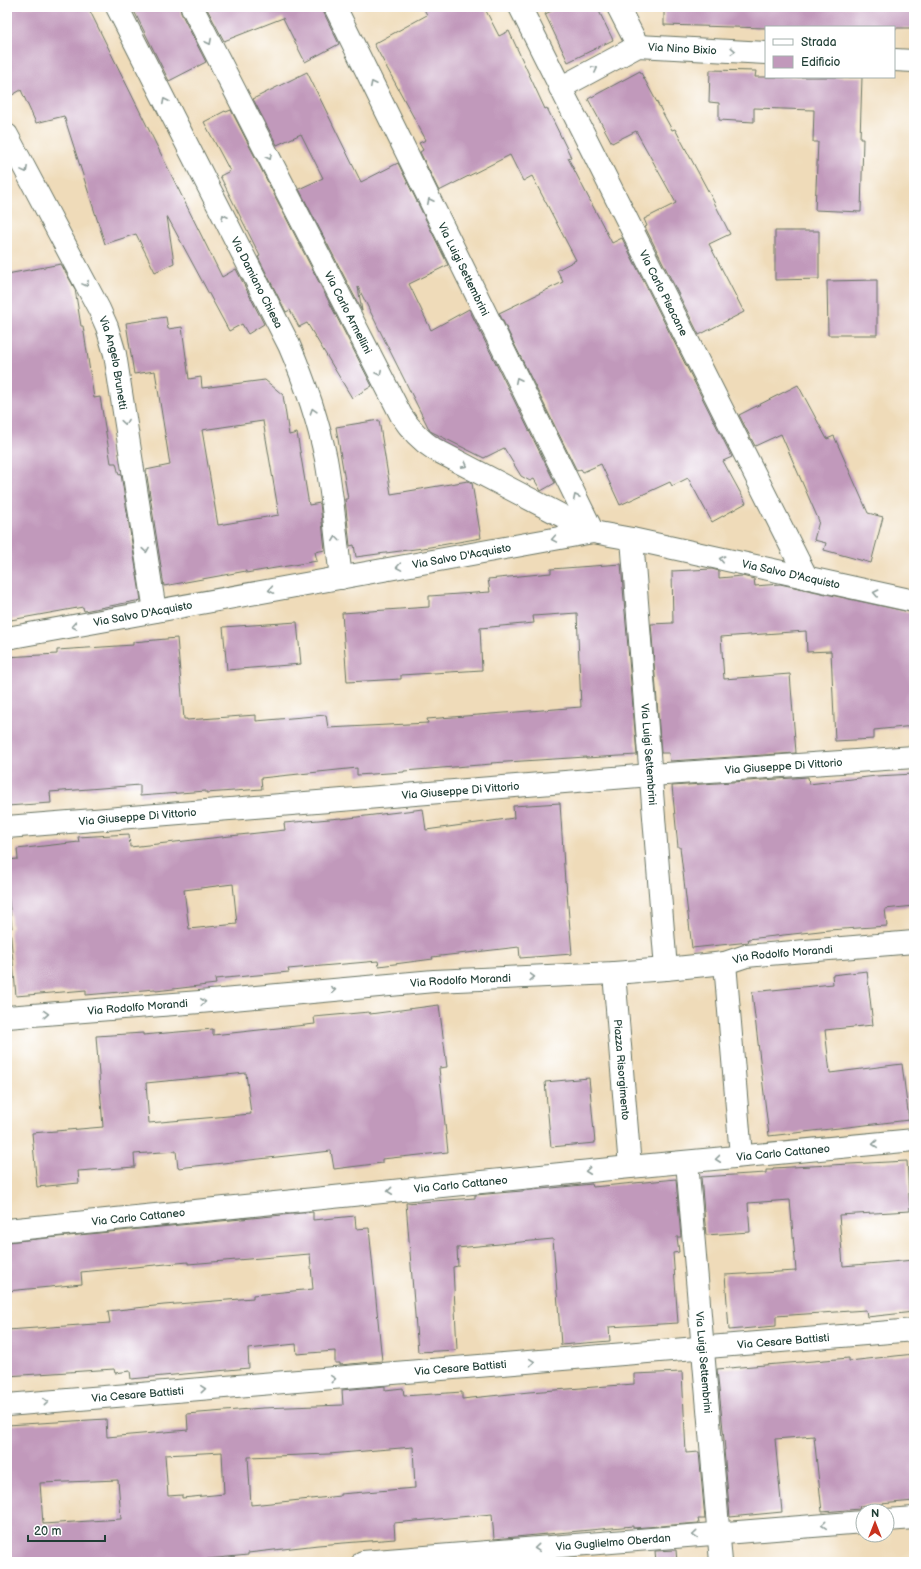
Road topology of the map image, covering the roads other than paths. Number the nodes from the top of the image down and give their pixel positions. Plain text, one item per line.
1 (117, 7) edge
2 (192, 7) edge
3 (336, 7) edge
4 (520, 7) edge
5 (618, 7) edge
6 (638, 46) junction
7 (765, 53) edge
8 (895, 60) edge
9 (914, 61) edge
10 (560, 88) junction
11 (7, 135) edge
12 (593, 532) junction
13 (632, 539) junction
14 (341, 578) junction
15 (807, 578) junction
16 (914, 601) edge
17 (155, 611) junction
18 (7, 638) edge
19 (914, 757) edge
20 (650, 775) junction
21 (7, 827) edge
22 (914, 942) edge
23 (725, 963) junction
24 (666, 969) junction
25 (614, 973) junction
26 (7, 1017) edge
27 (914, 1140) edge
28 (741, 1156) junction
29 (687, 1162) junction
30 (630, 1166) junction
31 (7, 1230) edge
32 (914, 1330) edge
33 (702, 1348) junction
34 (7, 1406) edge
35 (914, 1518) edge
36 (895, 1519) edge
37 (855, 1523) edge
38 (718, 1533) junction
39 (363, 1562) edge
40 (721, 1562) edge

14 -> 1 street, Via Damiano Chiesa
2 -> 12 street, Via Carlo Armellini
12 -> 3 street, Via Luigi Settembrini
4 - 10 street, Via Carlo Pisacane
5 - 6 street
6 -> 7 street, Via Nino Bixio
10 -> 6 street, Via Nino Bixio
8 - 9 street
10 - 15 street, Via Carlo Pisacane
11 -> 17 street, Via Angelo Brunetti
12 - 13 street, Via Salvo D'Acquisto
12 -> 14 street, Via Salvo D'Acquisto
15 -> 13 street, Via Salvo D'Acquisto
13 - 20 street, Via Luigi Settembrini
14 -> 17 street, Via Salvo D'Acquisto
16 -> 15 street, Via Salvo D'Acquisto
17 -> 18 street, Via Salvo D'Acquisto
19 - 20 street, Via Giuseppe Di Vittorio
20 - 21 street, Via Giuseppe Di Vittorio
20 - 24 street, Via Luigi Settembrini
22 - 23 street, Via Rodolfo Morandi
23 - 24 street, Via Rodolfo Morandi
23 - 28 street
24 - 25 street, Via Rodolfo Morandi
26 -> 25 street, Via Rodolfo Morandi
25 - 30 street, Piazza Risorgimento
27 -> 28 street, Via Carlo Cattaneo
28 -> 29 street, Via Carlo Cattaneo
29 - 30 street, Via Carlo Cattaneo
29 - 33 street, Via Luigi Settembrini
30 -> 31 street, Via Carlo Cattaneo
32 - 33 street, Via Cesare Battisti
34 -> 33 street, Via Cesare Battisti
33 - 38 street, Via Luigi Settembrini
35 - 36 street
37 -> 38 street, Via Guglielmo Oberdan
38 -> 39 street, Via Guglielmo Oberdan
38 - 40 street, Via Luigi Settembrini

